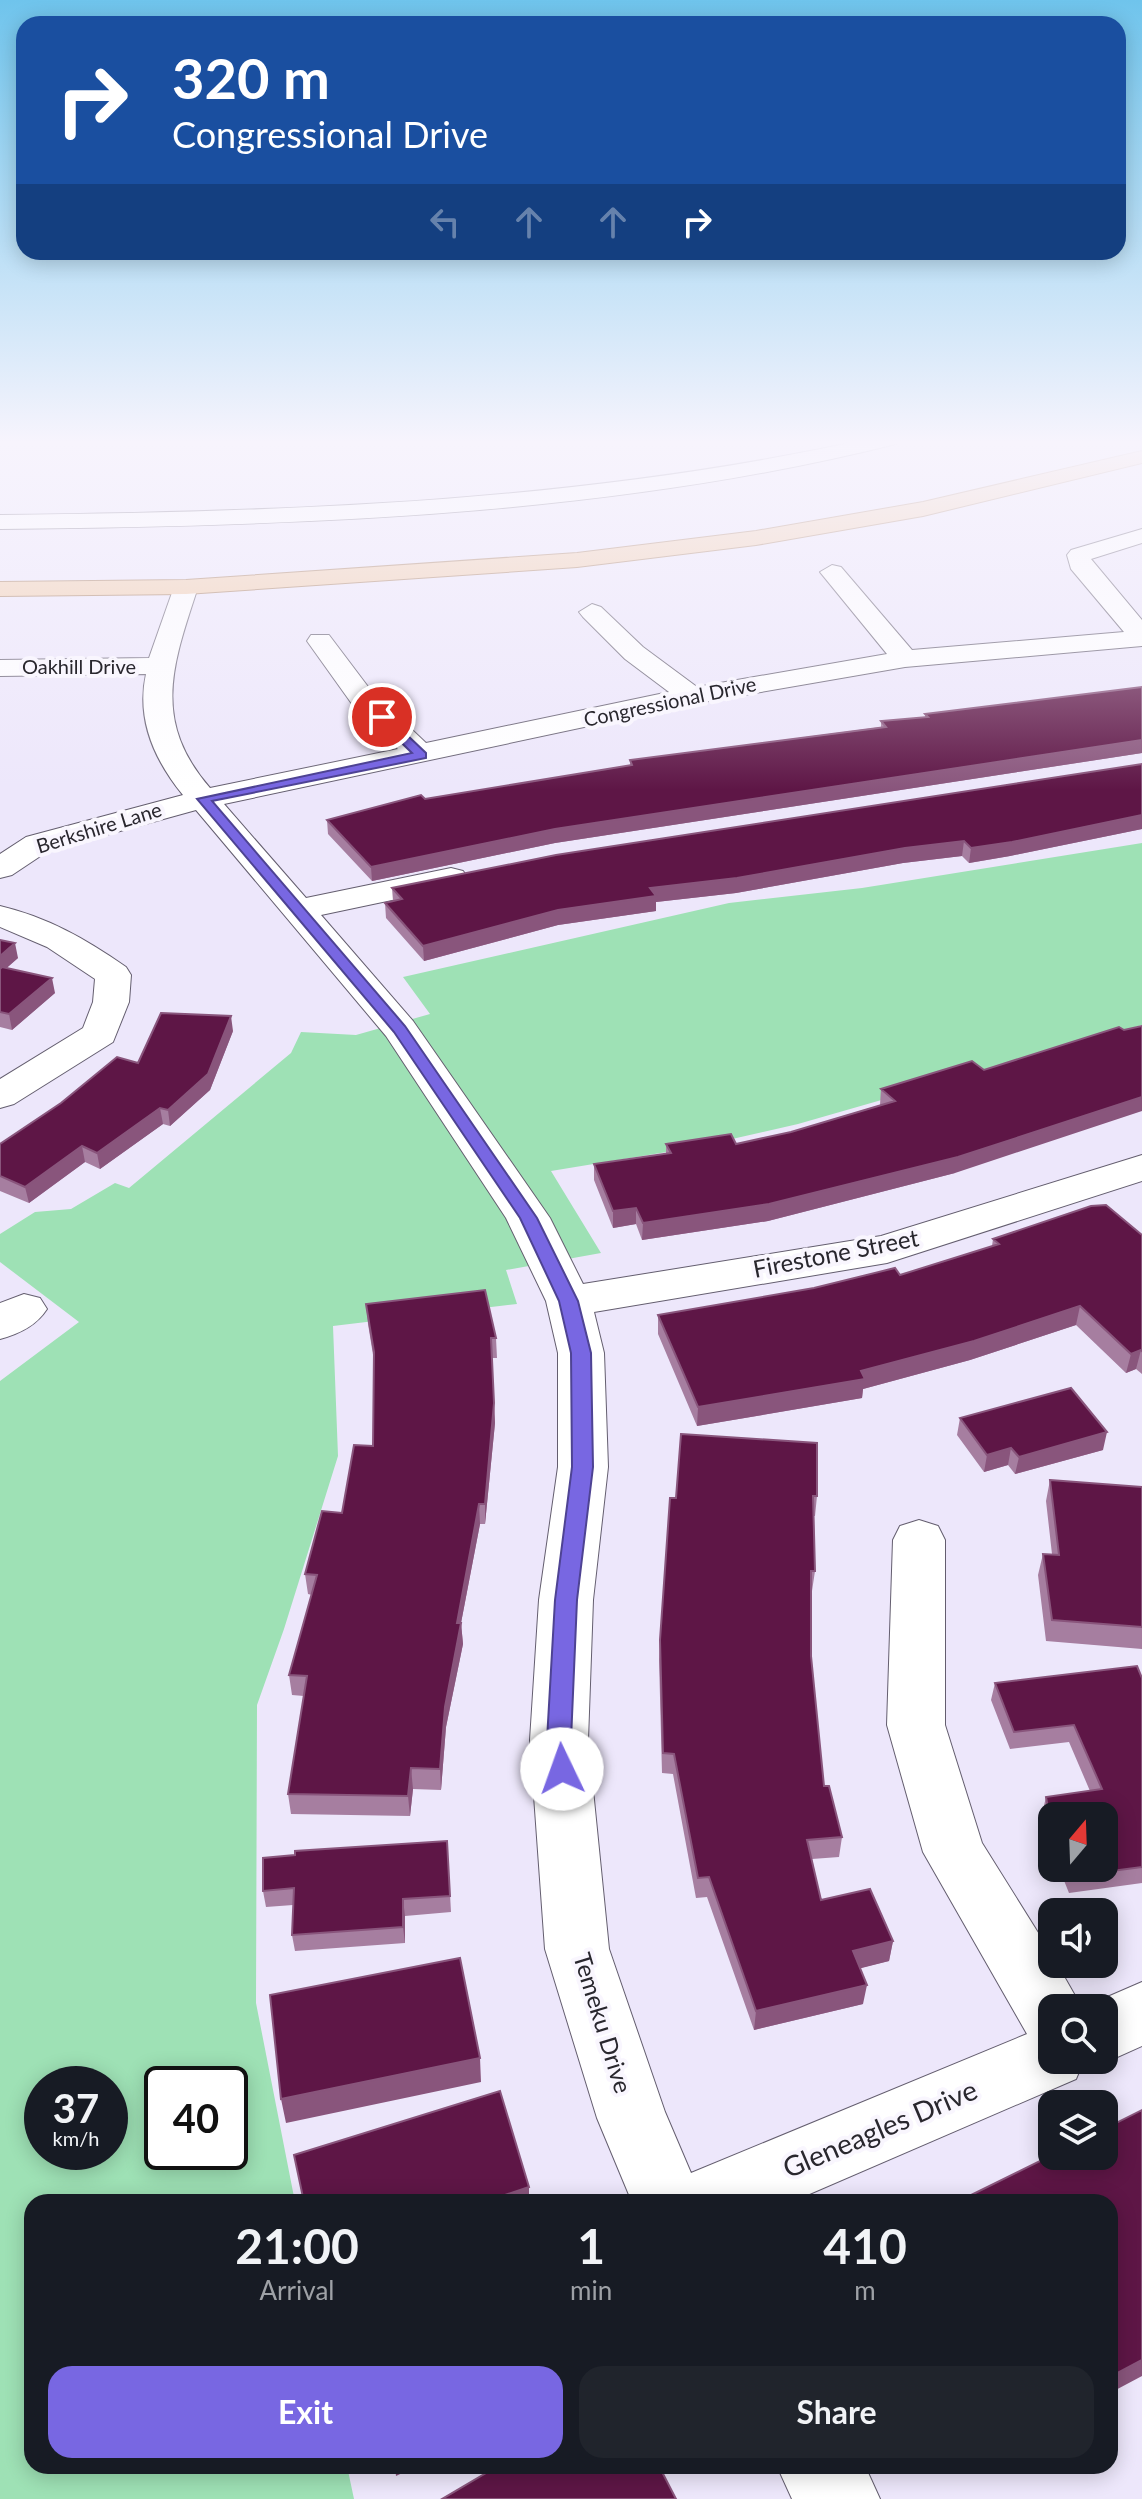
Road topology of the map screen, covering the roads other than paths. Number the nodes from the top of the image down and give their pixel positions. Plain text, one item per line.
1 (598, 557) edge
2 (1079, 557) edge
3 (832, 572) dead end
4 (186, 587) junction
5 (0, 589) edge
6 (592, 612) dead end
7 (1142, 637) edge
8 (320, 641) dead end
9 (905, 659) junction
10 (159, 666) junction
11 (0, 668) edge
12 (692, 696) junction
13 (421, 755) junction
14 (203, 799) junction
15 (0, 868) edge
16 (482, 871) edge
17 (297, 910) junction
18 (0, 916) edge
19 (0, 1096) edge
20 (1140, 1171) edge
21 (569, 1301) junction
22 (919, 1540) dead end
23 (1039, 1994) edge
24 (1142, 2013) edge
25 (1118, 2024) edge
26 (1038, 2062) edge
27 (665, 2194) edge
28 (726, 2194) edge
29 (823, 2474) edge
30 (840, 2499) edge

1 - 4 main road
2 - 7 street
3 - 9 street
4 - 5 main road
4 - 10 street, Temeku Drive
6 - 12 street
7 - 9 street, Congressional Drive
8 - 13 street
9 - 12 street, Congressional Drive
10 - 11 street, Oakhill Drive
10 - 14 street, Temeku Drive
12 - 13 street, Congressional Drive
13 - 14 street, Congressional Drive
14 - 15 street, Berkshire Lane
14 - 17 street, Temeku Drive
16 - 17 street
17 - 21 street, Temeku Drive
18 - 19 street
20 - 21 street, Firestone Street
21 - 27 street, Temeku Drive
22 - 23 street
24 - 25 street
26 - 28 street, Gleneagles Drive
29 - 30 street

